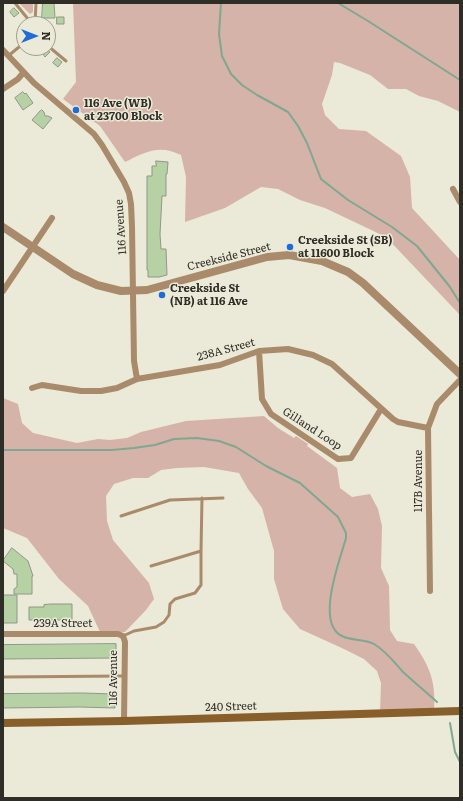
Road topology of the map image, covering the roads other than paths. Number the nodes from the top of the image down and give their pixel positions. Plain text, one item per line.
1 (15, 3) edge
2 (36, 3) edge
3 (27, 16) edge
4 (35, 16) edge
5 (3, 50) edge
6 (16, 50) edge
7 (56, 53) edge
8 (8, 56) junction
9 (66, 61) dead end
10 (24, 73) junction
11 (3, 89) edge
12 (453, 189) dead end
13 (460, 202) edge
14 (52, 218) dead end
15 (3, 227) edge
16 (32, 247) junction
17 (3, 291) edge
18 (133, 291) junction
19 (259, 351) junction
20 (460, 374) edge
21 (137, 379) junction
22 (460, 380) edge
23 (32, 388) dead end
24 (381, 408) junction
25 (428, 428) junction
26 (202, 498) junction
27 (223, 498) dead end
28 (121, 516) dead end
29 (201, 551) junction
30 (151, 566) dead end
31 (430, 591) dead end
32 (3, 634) edge
33 (123, 636) junction
34 (124, 676) junction
35 (3, 677) edge
36 (460, 711) edge
37 (124, 721) junction
38 (3, 723) edge

1 - 3 lane
2 - 4 lane
5 - 8 street, 116 Avenue
6 - 8 lane
7 - 9 lane
8 - 10 street, 116 Avenue
10 - 11 street
10 - 18 street, 116 Avenue
12 - 13 street
14 - 16 street
15 - 16 street, Creekside Street
16 - 17 street
16 - 18 street, Creekside Street
18 - 20 street, Creekside Street
18 - 21 street, 116 Avenue
19 - 21 street, 238A Street
19 - 24 street, 238A Street
19 - 24 street, Gilland Loop
21 - 23 street, 238A Street
22 - 25 street, 117B Avenue
24 - 25 street, 238A Street
25 - 31 street, 117B Avenue
26 - 27 lane
26 - 28 lane
26 - 29 lane
29 - 30 lane
29 - 33 lane
32 - 33 street, 239A Street
33 - 34 street, 116 Avenue
34 - 35 lane
34 - 37 street, 116 Avenue
36 - 37 main road, 240 Street
37 - 38 main road, 240 Street

